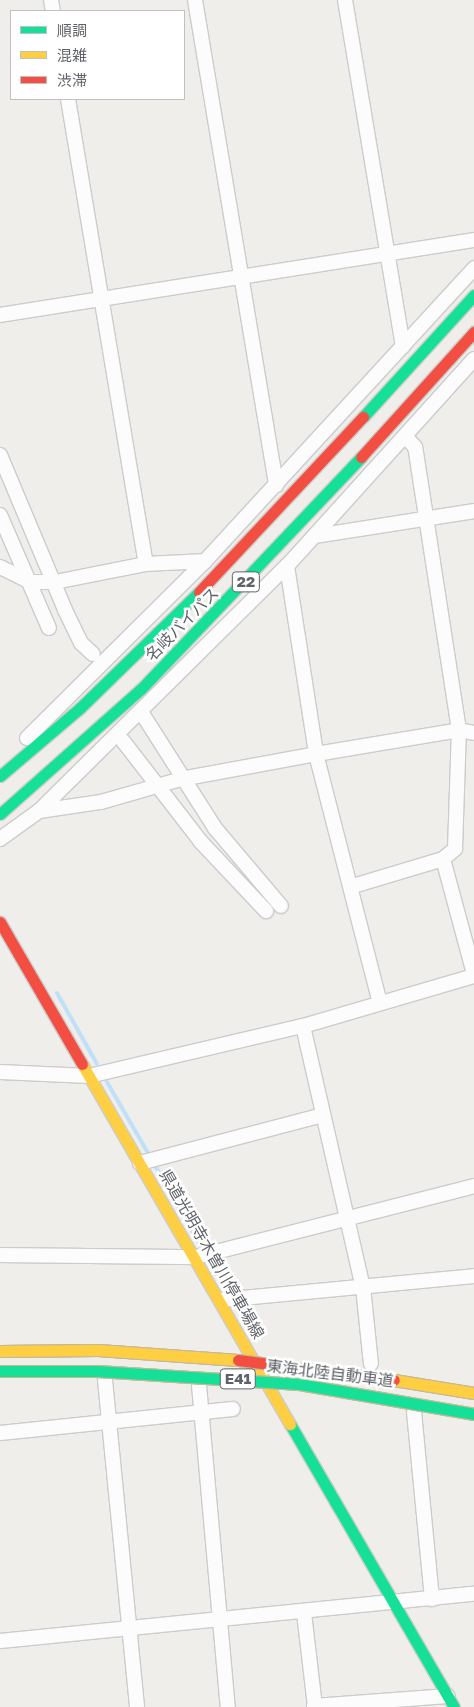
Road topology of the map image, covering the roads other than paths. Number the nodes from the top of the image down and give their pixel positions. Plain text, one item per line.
1 (195, 0) edge
2 (345, 0) edge
3 (68, 100) edge
4 (474, 240) edge
5 (385, 255) junction
6 (474, 268) edge
7 (240, 278) junction
8 (474, 295) edge
9 (102, 301) junction
10 (0, 315) edge
11 (474, 332) edge
12 (403, 346) junction
13 (474, 359) edge
14 (406, 437) junction
15 (0, 456) edge
16 (276, 485) junction
17 (474, 510) edge
18 (0, 515) edge
19 (424, 519) junction
20 (316, 536) junction
21 (205, 561) junction
22 (146, 564) junction
23 (287, 566) junction
24 (0, 567) edge
25 (31, 582) junction
26 (56, 582) junction
27 (50, 628) dead end
28 (93, 654) dead end
29 (143, 715) dead end
30 (460, 730) junction
31 (474, 733) edge
32 (123, 741) dead end
33 (316, 754) junction
34 (0, 769) edge
35 (0, 776) edge
36 (181, 779) junction
37 (158, 789) junction
38 (39, 811) junction
39 (0, 814) edge
40 (0, 839) edge
41 (443, 859) junction
42 (352, 886) junction
43 (281, 906) dead end
44 (266, 911) dead end
45 (0, 922) edge
46 (474, 975) edge
47 (380, 1003) junction
48 (303, 1026) junction
49 (1, 1075) edge
50 (89, 1076) junction
51 (323, 1116) junction
52 (140, 1163) junction
53 (474, 1186) edge
54 (348, 1218) junction
55 (0, 1255) edge
56 (196, 1256) junction
57 (474, 1276) edge
58 (363, 1287) junction
59 (221, 1300) junction
60 (0, 1342) edge
61 (249, 1349) junction
62 (0, 1351) edge
63 (371, 1364) junction
64 (0, 1371) edge
65 (105, 1380) junction
66 (0, 1382) edge
67 (474, 1384) edge
68 (199, 1385) junction
69 (274, 1392) junction
70 (474, 1393) edge
71 (233, 1409) dead end
72 (414, 1412) junction
73 (200, 1413) junction
74 (474, 1414) edge
75 (108, 1422) junction
76 (474, 1424) edge
77 (0, 1433) edge
78 (474, 1594) edge
79 (432, 1599) junction
80 (394, 1603) junction
81 (304, 1613) junction
82 (218, 1620) junction
83 (128, 1629) junction
84 (0, 1641) edge
85 (451, 1701) edge
86 (314, 1706) edge
87 (137, 1707) edge
88 (228, 1707) edge

1 - 7 street
2 - 5 street
3 - 9 street
4 - 5 street
5 - 7 street
5 - 12 street
6 - 12 street
7 - 9 street
7 - 16 street
8 - 35 main road, 名岐バイパス / 22
9 - 10 street
9 - 22 street
11 - 39 main road, 名岐バイパス / 22
12 - 16 street
13 - 14 street
14 - 19 street
14 - 20 street
15 - 26 street
16 - 21 street
17 - 19 street
18 - 25 street
19 - 20 street
19 - 30 street
20 - 23 street
21 - 22 street
21 - 34 street
22 - 26 street
23 - 33 street
23 - 38 street
24 - 25 street
25 - 26 street
25 - 27 street
26 - 28 street
29 - 36 street
30 - 31 street
30 - 33 street
30 - 41 street
32 - 37 street
33 - 36 street
33 - 42 street
36 - 37 street
36 - 43 street
37 - 38 street
37 - 44 street
38 - 40 street
41 - 42 street
41 - 46 street
42 - 47 street
45 - 50 main road, 県道光明寺木曽川停車場線
46 - 47 street
47 - 48 street
48 - 50 street
48 - 51 street
49 - 50 street
50 - 52 main road, 県道光明寺木曽川停車場線
51 - 52 street
51 - 54 street
52 - 56 main road, 県道光明寺木曽川停車場線
53 - 54 street
54 - 56 street
54 - 58 street
55 - 56 street
56 - 59 main road, 県道光明寺木曽川停車場線
57 - 58 street
58 - 59 street
58 - 63 street
59 - 61 main road, 県道光明寺木曽川停車場線
60 - 61 main road
61 - 63 main road
61 - 69 main road, 県道光明寺木曽川停車場線
62 - 70 main road, 東海北陸自動車道 / E41, bridge
63 - 67 main road
64 - 74 main road, 東海北陸自動車道 / E41, bridge
65 - 66 main road
65 - 68 main road
65 - 75 street
68 - 69 main road
68 - 73 street
69 - 72 main road
69 - 80 main road, 県道光明寺木曽川停車場線
71 - 73 street
72 - 76 main road
72 - 79 street
73 - 75 street
73 - 82 street
75 - 77 street
75 - 83 street
78 - 79 street
79 - 80 street
80 - 81 street
80 - 85 main road, 県道光明寺木曽川停車場線
81 - 82 street
81 - 86 street
82 - 83 street
82 - 88 street
83 - 84 street
83 - 87 street
85 - 86 street

